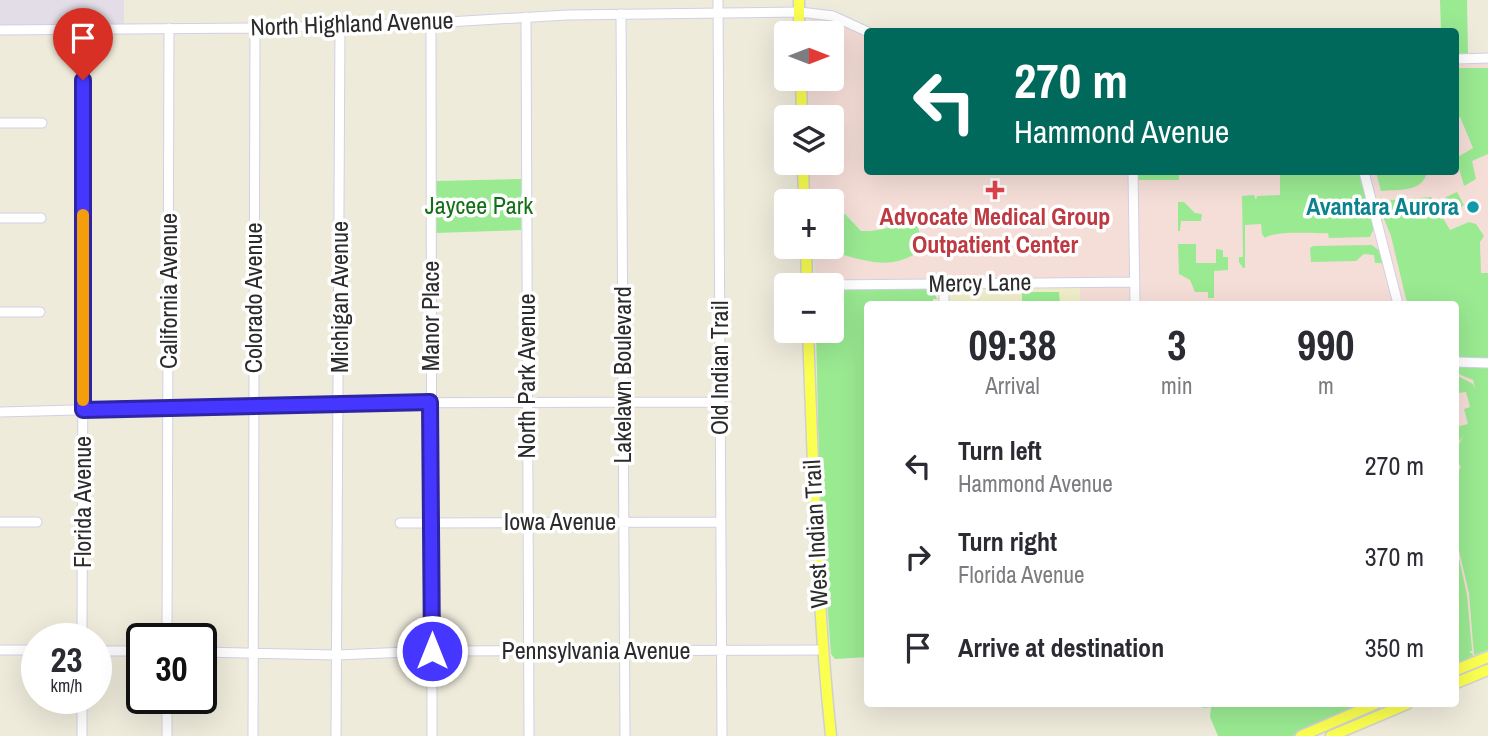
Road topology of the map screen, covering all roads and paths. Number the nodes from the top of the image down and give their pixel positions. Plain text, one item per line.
1 (718, 0) edge
2 (799, 0) edge
3 (800, 12) junction
4 (621, 14) junction
5 (719, 14) junction
6 (526, 17) junction
7 (800, 21) edge
8 (431, 23) junction
9 (340, 26) junction
10 (170, 28) junction
11 (255, 28) junction
12 (84, 29) junction
13 (0, 30) edge
14 (864, 30) edge
15 (1488, 58) edge
16 (1459, 59) edge
17 (0, 123) edge
18 (42, 123) dead end
19 (1133, 175) edge
20 (1365, 175) edge
21 (0, 218) edge
22 (41, 218) dead end
23 (1135, 282) junction
24 (944, 283) junction
25 (844, 285) edge
26 (944, 301) edge
27 (1135, 301) edge
28 (1397, 301) edge
29 (0, 312) edge
30 (40, 312) dead end
31 (808, 343) edge
32 (1459, 362) edge
33 (1488, 363) edge
34 (430, 402) junction
35 (527, 402) junction
36 (623, 402) junction
37 (720, 402) junction
38 (340, 403) junction
39 (254, 406) junction
40 (169, 408) junction
41 (83, 410) junction
42 (0, 412) edge
43 (0, 522) edge
44 (37, 522) dead end
45 (527, 522) junction
46 (624, 522) junction
47 (721, 522) junction
48 (400, 523) dead end
49 (432, 523) junction
50 (82, 623) edge
51 (167, 623) edge
52 (0, 650) edge
53 (21, 650) edge
54 (822, 650) junction
55 (432, 651) junction
56 (528, 651) junction
57 (625, 651) junction
58 (721, 652) junction
59 (217, 653) edge
60 (253, 654) junction
61 (336, 655) junction
62 (1488, 657) edge
63 (1459, 669) edge
64 (1488, 670) edge
65 (1459, 682) edge
66 (1368, 707) edge
67 (1400, 707) edge
68 (82, 714) edge
69 (167, 714) edge
70 (82, 736) edge
71 (167, 736) edge
72 (253, 736) edge
73 (337, 736) edge
74 (432, 736) edge
75 (529, 736) edge
76 (625, 736) edge
77 (722, 736) edge
78 (831, 736) edge
79 (1301, 736) edge
80 (1331, 736) edge

1 - 5 street, Old Indian Trail
2 - 3 main road
3 - 5 street, North Highland Avenue
3 - 7 main road
3 - 14 street, North Highland Avenue
4 - 5 street, North Highland Avenue
4 - 6 street, North Highland Avenue
4 - 36 street, Lakelawn Boulevard
5 - 37 street, Old Indian Trail
6 - 8 street, North Highland Avenue
6 - 35 street, North Park Avenue
8 - 9 street, North Highland Avenue
8 - 34 street, Manor Place
9 - 11 street, North Highland Avenue
9 - 38 street, Michigan Avenue
10 - 11 street, North Highland Avenue
10 - 12 street, North Highland Avenue
10 - 40 street, California Avenue
11 - 39 street, Colorado Avenue
12 - 13 street, North Highland Avenue
12 - 41 street, Florida Avenue
15 - 16 street
17 - 18 street
19 - 23 street
20 - 28 street
21 - 22 street
23 - 24 street, Mercy Lane
23 - 27 street
24 - 25 street, Mercy Lane
24 - 26 street
29 - 30 street
31 - 54 main road, West Indian Trail
32 - 33 street
34 - 35 street
34 - 38 street
34 - 49 street, Manor Place
35 - 36 street
35 - 45 street, North Park Avenue
36 - 37 street
36 - 46 street, Lakelawn Boulevard
37 - 47 street, Old Indian Trail
38 - 39 street
38 - 61 street, Michigan Avenue
39 - 40 street
39 - 60 street, Colorado Avenue
40 - 41 street
40 - 51 street, California Avenue
41 - 42 street
41 - 50 street, Florida Avenue
43 - 44 street
45 - 46 street, Iowa Avenue
45 - 49 street, Iowa Avenue
45 - 56 street, North Park Avenue
46 - 47 street, Iowa Avenue
46 - 57 street, Lakelawn Boulevard
47 - 58 street, Old Indian Trail
48 - 49 street, Iowa Avenue
49 - 55 street, Manor Place
52 - 53 street
54 - 58 street, Pennsylvania Avenue
54 - 78 main road, West Indian Trail
55 - 56 street, Pennsylvania Avenue
55 - 61 street, Pennsylvania Avenue
55 - 74 street, Manor Place
56 - 57 street, Pennsylvania Avenue
56 - 75 street, North Park Avenue
57 - 58 street, Pennsylvania Avenue
57 - 76 street, Lakelawn Boulevard
58 - 77 street, Old Indian Trail
59 - 60 street, Pennsylvania Avenue
60 - 61 street, Pennsylvania Avenue
60 - 72 street, Colorado Avenue
61 - 73 street, Michigan Avenue
62 - 63 main road
64 - 65 main road
66 - 79 main road
67 - 80 main road
68 - 70 street
69 - 71 street

